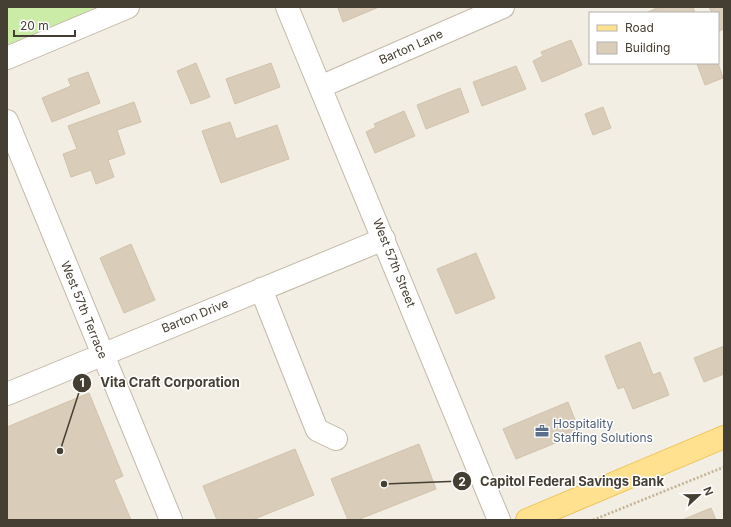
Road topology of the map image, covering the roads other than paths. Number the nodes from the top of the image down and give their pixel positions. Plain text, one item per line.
1 (128, 7) edge
2 (287, 7) edge
3 (503, 7) edge
4 (7, 58) edge
5 (320, 87) junction
6 (7, 121) edge
7 (384, 239) junction
8 (261, 289) junction
9 (102, 354) junction
10 (7, 394) edge
11 (724, 437) edge
12 (336, 439) dead end
13 (171, 520) edge
14 (499, 520) edge
15 (526, 520) edge

1 - 4 street
2 - 5 street, West 57th Street
3 - 5 street, Barton Lane
5 - 7 street, West 57th Street
6 - 9 street, West 57th Terrace
7 - 8 street, Barton Drive
7 - 14 street, West 57th Street
8 - 9 street, Barton Drive
8 - 12 street
9 - 10 street, Barton Drive
9 - 13 street, West 57th Terrace
11 - 15 main road

